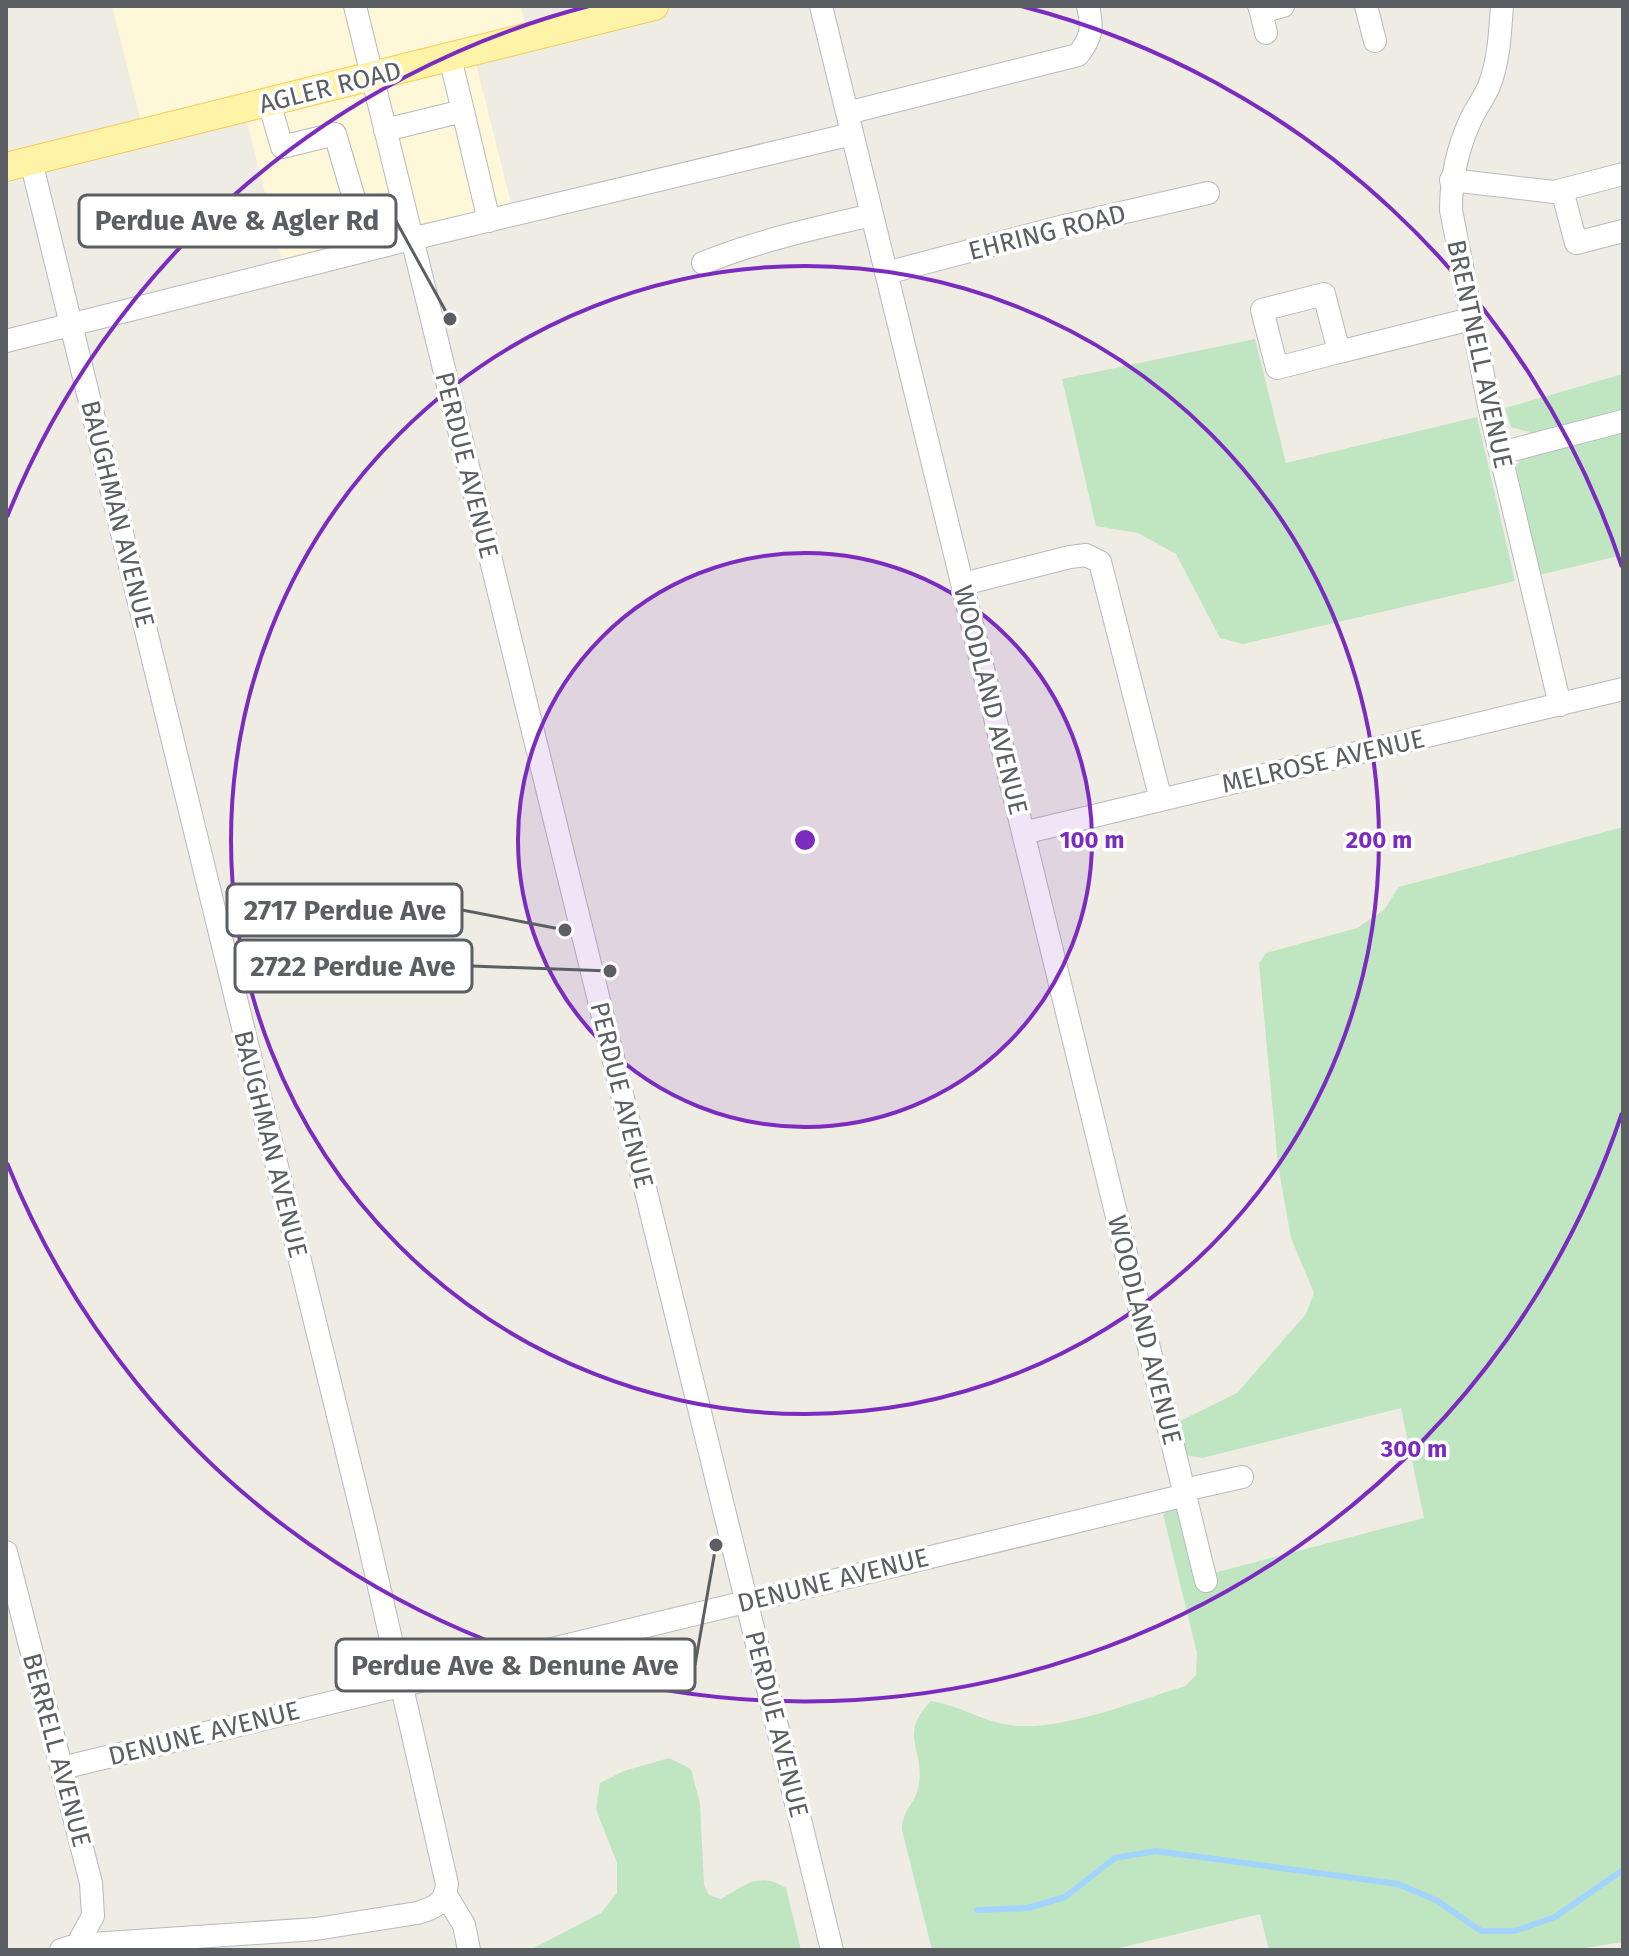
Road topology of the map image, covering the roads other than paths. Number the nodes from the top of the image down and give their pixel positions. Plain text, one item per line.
1 (355, 6) edge
2 (821, 6) edge
3 (1088, 6) edge
4 (1283, 6) edge
5 (1366, 6) edge
6 (1502, 6) edge
7 (642, 7) edge
8 (1262, 17) edge
9 (1375, 41) dead end
10 (450, 58) junction
11 (372, 77) junction
12 (269, 102) junction
13 (463, 111) junction
14 (850, 124) junction
15 (385, 130) junction
16 (19, 164) edge
17 (1623, 174) edge
18 (1451, 180) junction
19 (1562, 190) junction
20 (1208, 193) dead end
21 (404, 210) junction
22 (872, 215) junction
23 (489, 221) junction
24 (361, 222) junction
25 (1623, 231) edge
26 (317, 235) dead end
27 (411, 239) junction
28 (703, 263) dead end
29 (886, 273) junction
30 (1471, 319) junction
31 (72, 323) junction
32 (6, 341) edge
33 (1339, 352) dead end
34 (1623, 421) edge
35 (1501, 453) junction
36 (963, 584) junction
37 (1623, 689) edge
38 (1560, 705) junction
39 (1161, 800) junction
40 (1023, 833) junction
41 (1242, 1477) dead end
42 (1185, 1493) junction
43 (6, 1552) edge
44 (1206, 1581) dead end
45 (746, 1601) junction
46 (400, 1684) junction
47 (62, 1768) junction
48 (446, 1895) junction
49 (69, 1948) edge
50 (469, 1950) edge
51 (832, 1950) edge

1 - 11 street, PERDUE AVENUE
2 - 14 street, WOODLAND AVENUE
3 - 14 street
4 - 8 street
5 - 9 street
6 - 18 street, BRENTNELL AVENUE
7 - 10 main road, AGLER ROAD
10 - 11 main road, AGLER ROAD
10 - 13 street
11 - 12 main road, AGLER ROAD
11 - 15 street, PERDUE AVENUE
12 - 16 main road, AGLER ROAD
12 - 24 street
13 - 15 street
13 - 23 street
14 - 22 street, WOODLAND AVENUE
14 - 23 street
15 - 21 street, PERDUE AVENUE
16 - 31 street, BAUGHMAN AVENUE
17 - 19 street
18 - 19 street
18 - 30 street, BRENTNELL AVENUE
19 - 25 street
20 - 29 street, EHRING ROAD
21 - 24 street
21 - 27 street, PERDUE AVENUE
22 - 28 street
22 - 29 street, WOODLAND AVENUE
23 - 27 street
24 - 26 street
27 - 31 street
27 - 45 street, PERDUE AVENUE
29 - 36 street, WOODLAND AVENUE
30 - 33 street
30 - 35 street, BRENTNELL AVENUE
31 - 32 street
31 - 46 street, BAUGHMAN AVENUE
34 - 35 street
35 - 38 street, BRENTNELL AVENUE
36 - 39 street
36 - 40 street, WOODLAND AVENUE
37 - 38 street, MELROSE AVENUE
38 - 39 street, MELROSE AVENUE
39 - 40 street, MELROSE AVENUE
40 - 42 street, WOODLAND AVENUE
41 - 42 street, DENUNE AVENUE
42 - 44 street, WOODLAND AVENUE
42 - 45 street, DENUNE AVENUE
43 - 47 street, BERRELL AVENUE
45 - 46 street, DENUNE AVENUE
45 - 51 street, PERDUE AVENUE
46 - 47 street, DENUNE AVENUE
46 - 48 street, BAUGHMAN AVENUE
47 - 49 street, BERRELL AVENUE
48 - 49 street
48 - 50 street, BAUGHMAN AVENUE

